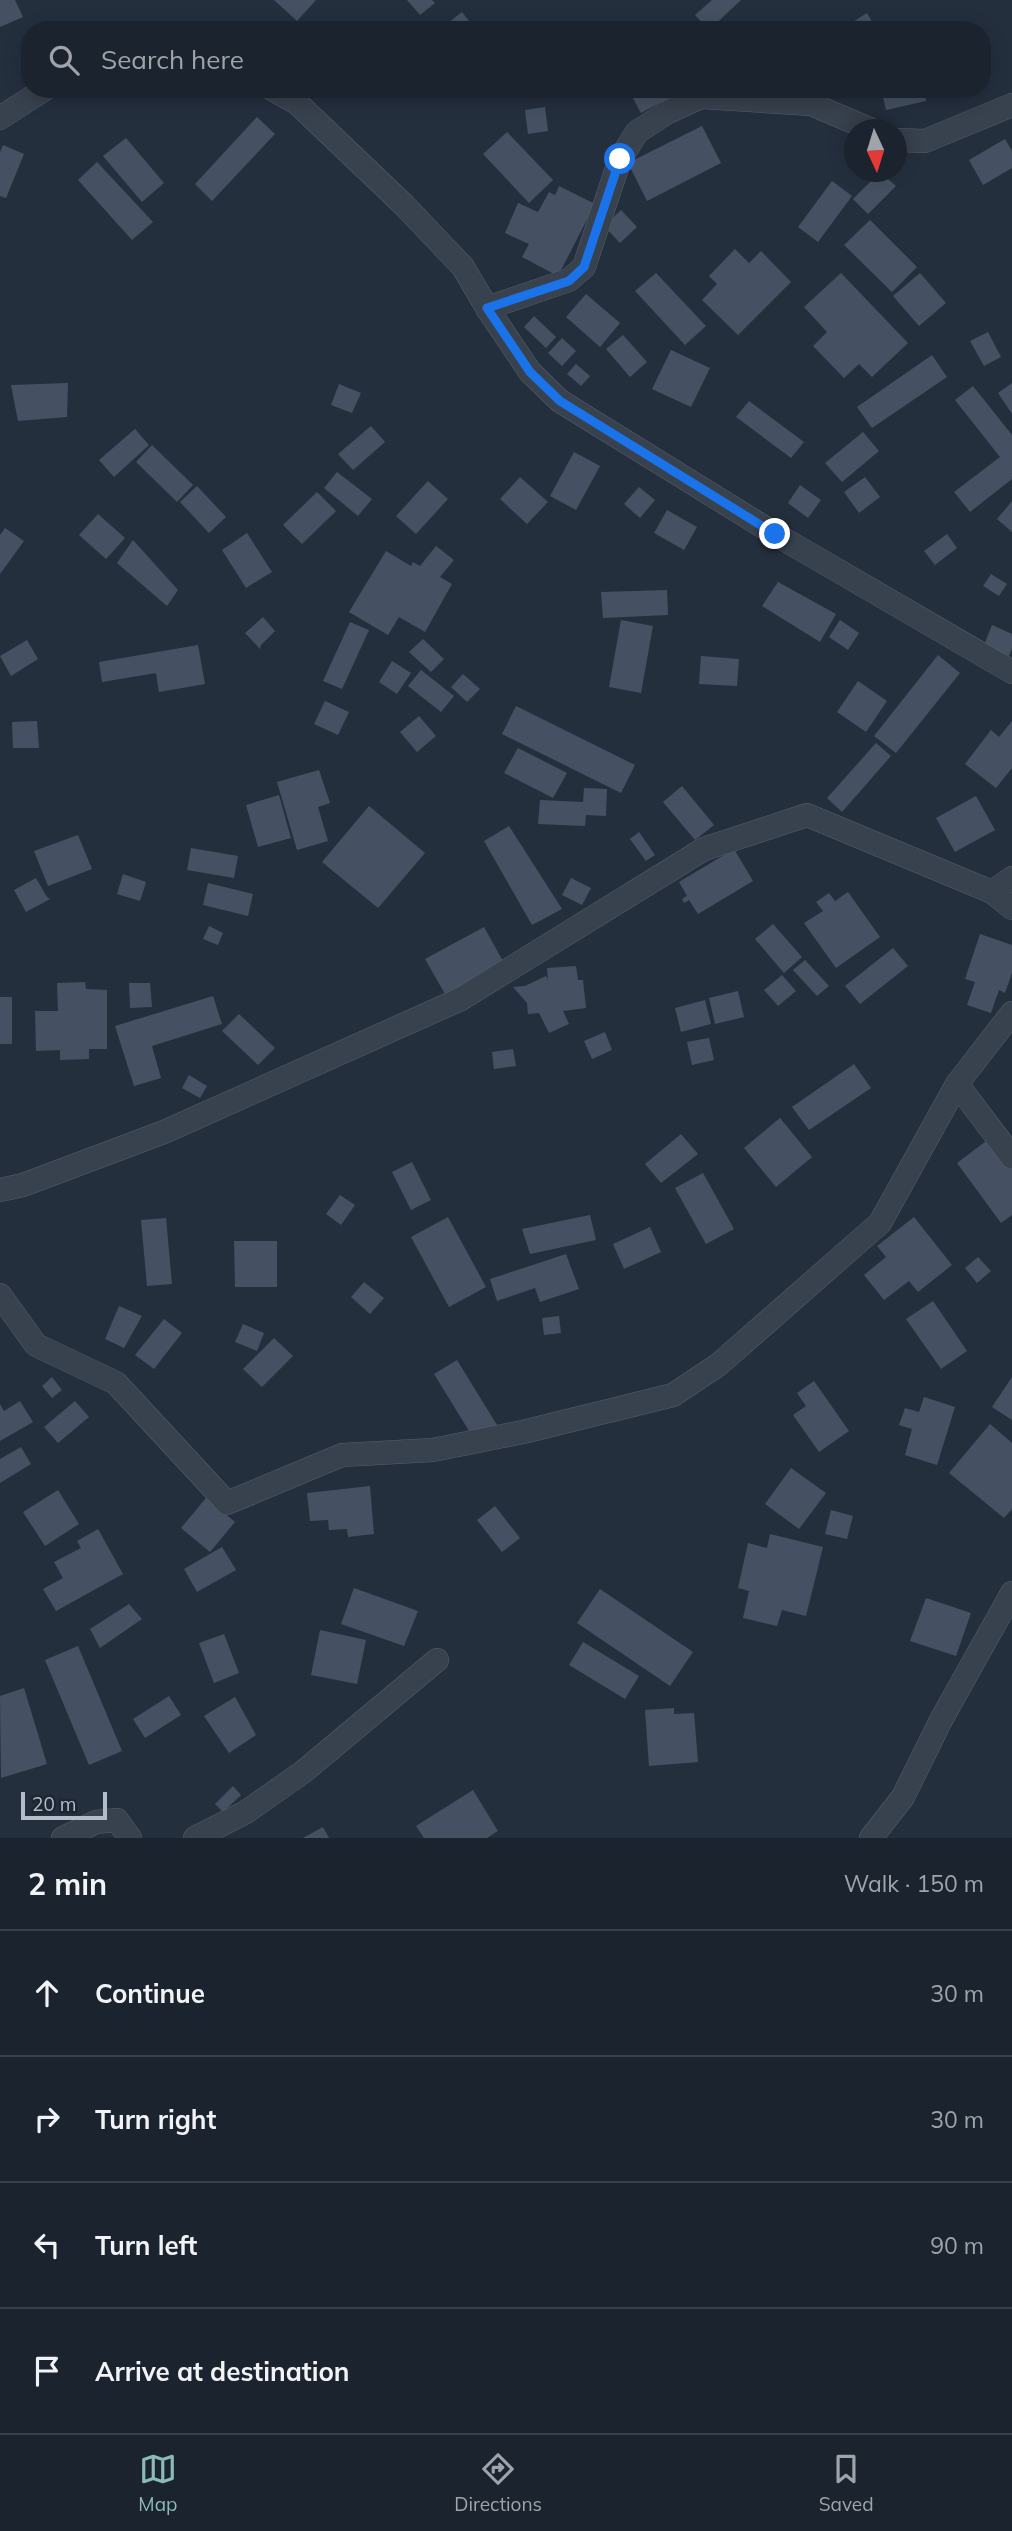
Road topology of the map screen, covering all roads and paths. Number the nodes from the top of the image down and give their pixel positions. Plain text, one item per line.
1 (32, 98) edge
2 (288, 98) edge
3 (699, 98) edge
4 (717, 98) edge
5 (1012, 105) edge
6 (0, 118) edge
7 (846, 119) edge
8 (907, 140) edge
9 (487, 308) junction
10 (1012, 672) edge
11 (1012, 878) edge
12 (992, 892) junction
13 (1012, 908) edge
14 (1012, 1013) edge
15 (957, 1084) junction
16 (1012, 1157) edge
17 (0, 1190) edge
18 (0, 1294) edge
19 (1012, 1594) edge
20 (437, 1660) dead end
21 (63, 1838) edge
22 (130, 1838) edge
23 (195, 1838) edge
24 (871, 1838) edge

1 - 6 street
2 - 9 street
3 - 9 street
4 - 7 street
5 - 8 street
9 - 10 street
11 - 12 street
12 - 13 street
12 - 17 street
14 - 15 street
15 - 16 street
15 - 18 street
19 - 24 street
20 - 23 street
21 - 22 street

